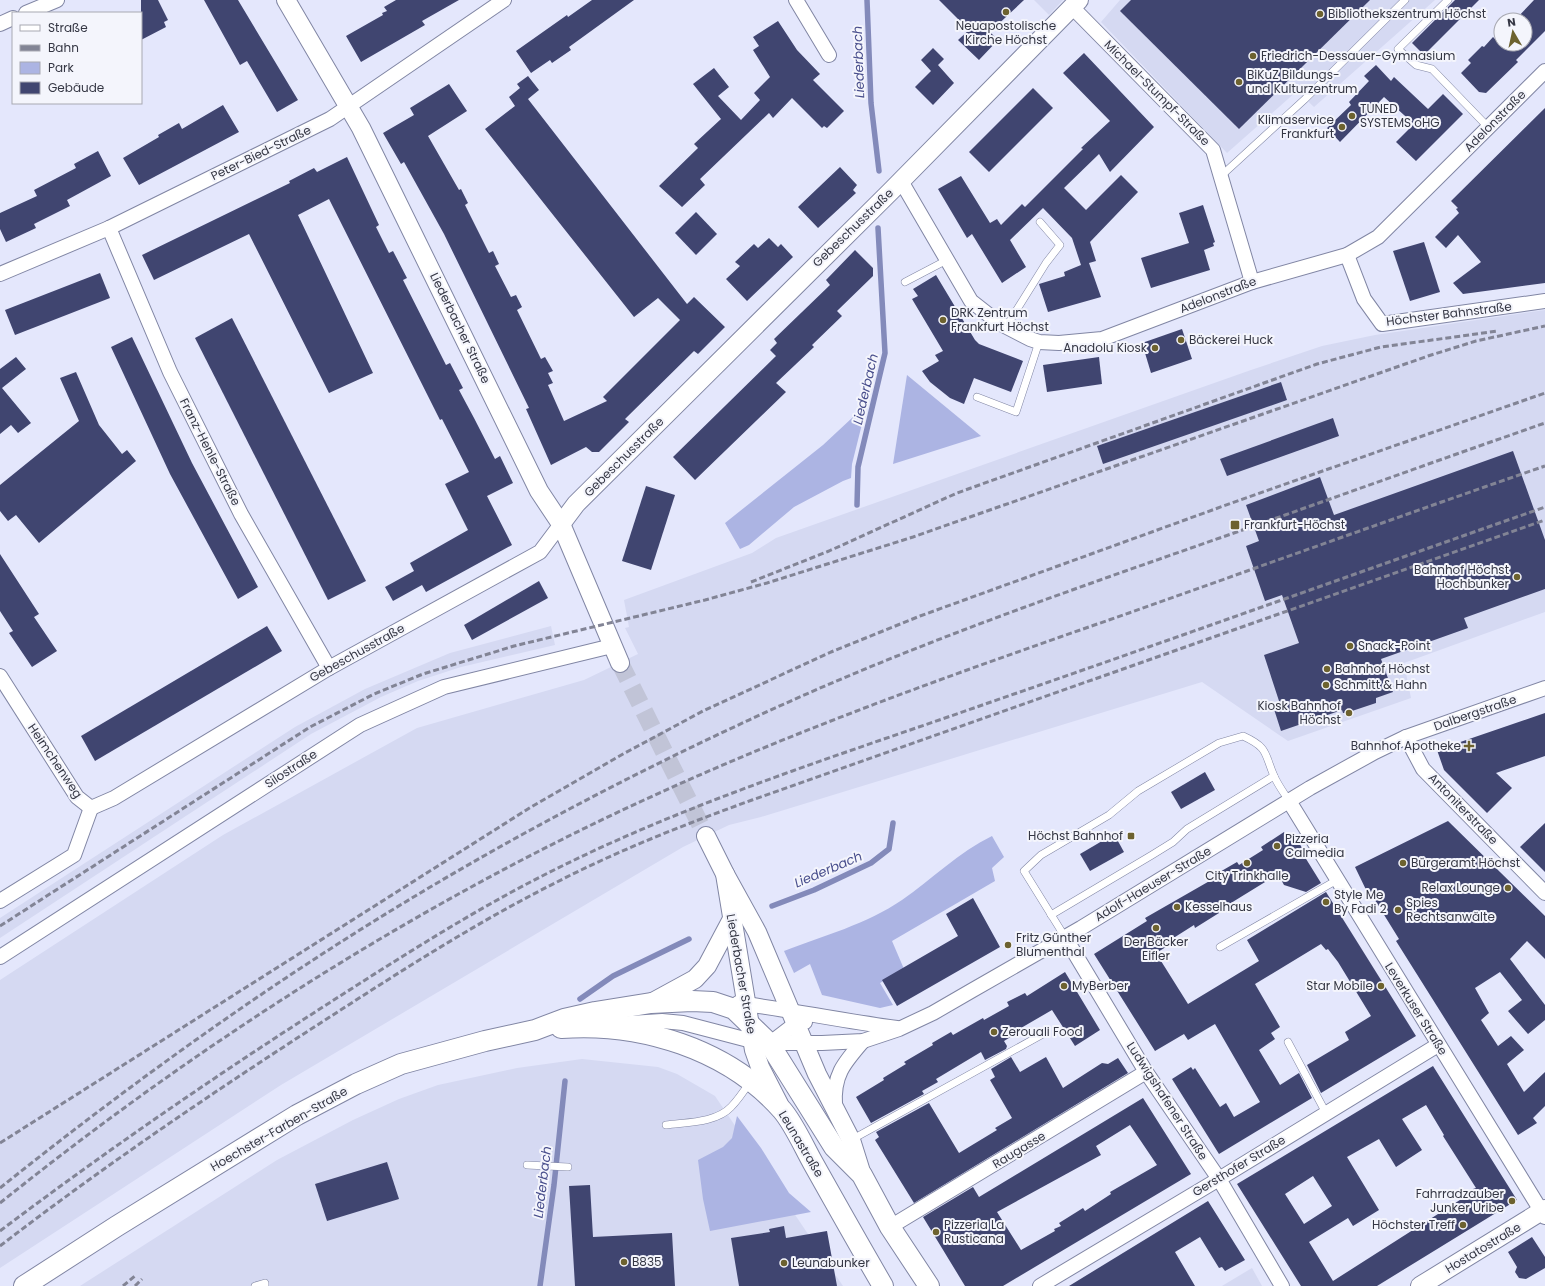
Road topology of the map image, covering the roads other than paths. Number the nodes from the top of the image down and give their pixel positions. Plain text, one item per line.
1 (57, 0) edge
2 (286, 0) edge
3 (504, 0) edge
4 (796, 0) edge
5 (1405, 0) edge
6 (1448, 0) edge
7 (1075, 3) edge
8 (28, 12) edge
9 (12, 18) edge
10 (0, 24) edge
11 (829, 55) dead end
12 (1545, 71) edge
13 (350, 106) junction
14 (1488, 127) junction
15 (1221, 176) junction
16 (901, 181) junction
17 (1040, 222) dead end
18 (109, 228) junction
19 (1347, 255) junction
20 (948, 260) junction
21 (0, 274) edge
22 (905, 282) dead end
23 (1252, 282) junction
24 (1545, 301) edge
25 (1006, 327) junction
26 (1039, 342) junction
27 (977, 397) dead end
28 (561, 524) junction
29 (612, 646) junction
30 (620, 663) tunnel mouth
31 (329, 668) junction
32 (0, 676) edge
33 (1545, 688) edge
34 (1406, 737) junction
35 (1274, 776) junction
36 (1289, 801) junction
37 (91, 808) junction
38 (706, 836) tunnel mouth
39 (725, 874) junction
40 (1337, 880) junction
41 (1545, 894) edge
42 (0, 901) edge
43 (1051, 915) junction
44 (732, 919) junction
45 (1065, 937) junction
46 (1220, 947) dead end
47 (0, 957) edge
48 (652, 1003) junction
49 (748, 1013) junction
50 (793, 1017) junction
51 (593, 1028) junction
52 (899, 1029) junction
53 (535, 1030) junction
54 (1043, 1034) dead end
55 (863, 1041) junction
56 (761, 1042) junction
57 (1288, 1042) dead end
58 (803, 1043) junction
59 (1438, 1045) junction
60 (1146, 1072) junction
61 (755, 1074) junction
62 (836, 1113) junction
63 (1326, 1114) junction
64 (666, 1125) dead end
65 (851, 1140) junction
66 (527, 1165) dead end
67 (568, 1167) dead end
68 (862, 1175) junction
69 (1219, 1179) junction
70 (1544, 1213) edge
71 (890, 1227) junction
72 (24, 1286) edge
73 (255, 1286) edge
74 (265, 1286) edge
75 (883, 1286) edge
76 (929, 1286) edge
77 (1040, 1286) edge
78 (1282, 1286) edge
79 (1420, 1286) edge

1 - 8 street
2 - 13 street, Liederbacher Straße
3 - 13 street, Peter-Bied-Straße
4 - 11 street
5 - 15 lane
6 - 14 lane
7 - 15 street, Michael-Stumpf-Straße
7 - 16 street, Gebeschusstraße
9 - 10 street
12 - 14 street, Adelonstraße
13 - 18 street, Peter-Bied-Straße
13 - 28 street, Liederbacher Straße
14 - 19 street, Adelonstraße
15 - 23 street, Michael-Stumpf-Straße
16 - 20 street, Adelonstraße
16 - 28 street, Gebeschusstraße
17 - 25 lane
18 - 21 street, Peter-Bied-Straße
18 - 31 street, Franz-Henle-Straße
19 - 23 street, Adelonstraße
19 - 24 street, Höchster Bahnstraße
20 - 22 lane
20 - 25 street, Adelonstraße
23 - 26 street, Adelonstraße
25 - 26 street, Adelonstraße
26 - 27 lane
28 - 29 street, Liederbacher Straße
28 - 31 street, Gebeschusstraße
29 - 30 street, Liederbacher Straße
29 - 47 street, Silostraße
31 - 37 street, Gebeschusstraße
32 - 37 street, Heimchenweg
33 - 34 street, Dalbergstraße
34 - 36 street, Adolf-Haeuser-Straße
34 - 41 street, Antoniterstraße
35 - 36 lane
35 - 43 lane
35 - 43 lane
36 - 40 street, Leverkuser Straße
36 - 45 street, Adolf-Haeuser-Straße
37 - 42 street, Heimchenweg
38 - 39 street, Liederbacher Straße
39 - 44 street, Liederbacher Straße
39 - 50 street
40 - 46 lane
40 - 59 street, Leverkuser Straße
43 - 45 lane
44 - 48 street, Hoechster-Farben-Straße
44 - 49 street, Liederbacher Straße
45 - 52 street, Adolf-Haeuser-Straße
45 - 60 street, Ludwigshafener Straße
48 - 49 main road, Hoechster-Farben-Straße
48 - 53 main road, Hoechster-Farben-Straße
49 - 50 street
49 - 56 main road
50 - 52 street
50 - 56 street
50 - 58 street
51 - 53 main road, Leunastraße
51 - 56 street
51 - 61 main road, Leunastraße
52 - 55 street, Adolf-Haeuser-Straße
53 - 72 main road, Hoechster-Farben-Straße
54 - 65 lane
55 - 58 street, Adolf-Haeuser-Straße
55 - 62 street, Adolf-Haeuser-Straße
56 - 58 street, Adolf-Haeuser-Straße
56 - 61 street, Liederbacher Straße
56 - 68 main road
57 - 63 lane
58 - 62 street
59 - 63 street, Gersthofer Straße
59 - 70 street, Leverkuser Straße
60 - 69 street, Ludwigshafener Straße
60 - 71 street, Raugasse
61 - 64 lane
61 - 75 main road, Leunastraße
62 - 65 street
63 - 69 street, Gersthofer Straße
65 - 68 street
66 - 67 lane
68 - 71 main road
69 - 77 street, Gersthofer Straße
69 - 78 street, Ludwigshafener Straße
70 - 79 street, Hostatostraße
71 - 76 main road
73 - 74 lane

